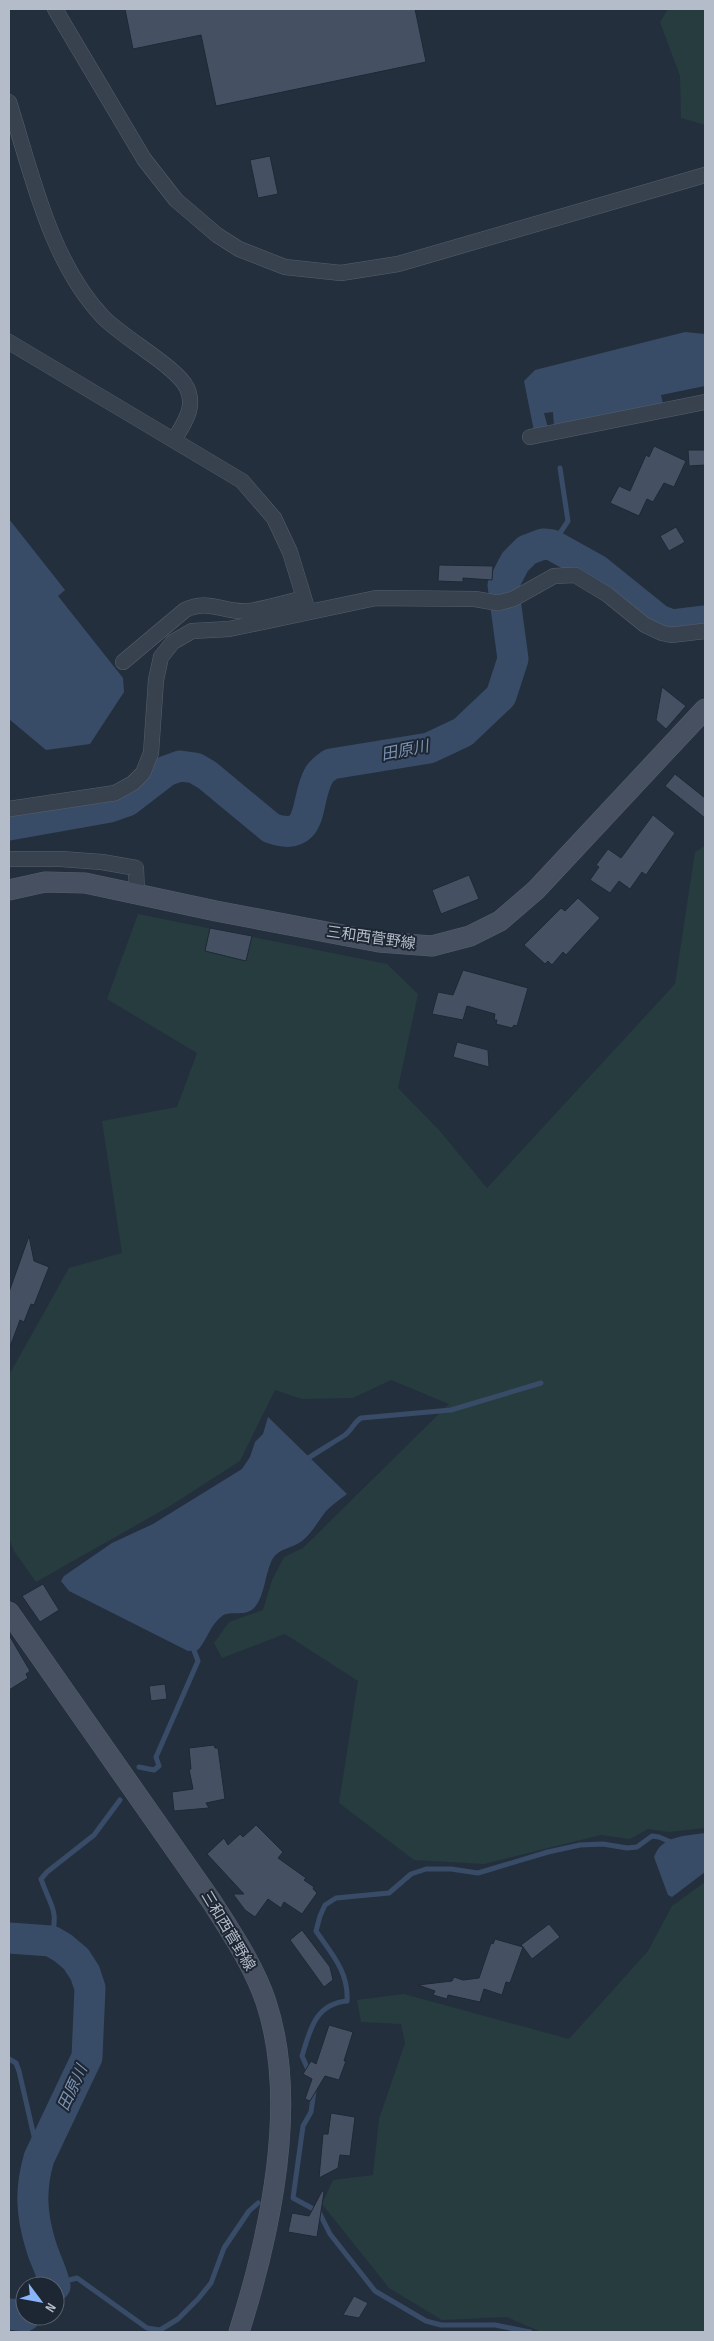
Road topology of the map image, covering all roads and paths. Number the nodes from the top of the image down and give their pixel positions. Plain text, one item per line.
1 (55, 9) edge
2 (9, 102) edge
3 (705, 175) edge
4 (9, 342) edge
5 (705, 402) edge
6 (530, 438) dead end
7 (174, 440) junction
8 (306, 605) junction
9 (705, 631) edge
10 (123, 662) dead end
11 (705, 709) edge
12 (9, 809) edge
13 (9, 859) edge
14 (9, 890) edge
15 (138, 893) junction
16 (9, 1615) edge
17 (239, 2332) edge

1 - 3 street
2 - 7 street
4 - 7 street
5 - 6 street
7 - 8 street
8 - 9 street
8 - 10 street
8 - 12 street
11 - 15 main road, 三和西菅野線
13 - 15 street
14 - 15 main road, 三和西菅野線
16 - 17 main road, 三和西菅野線

